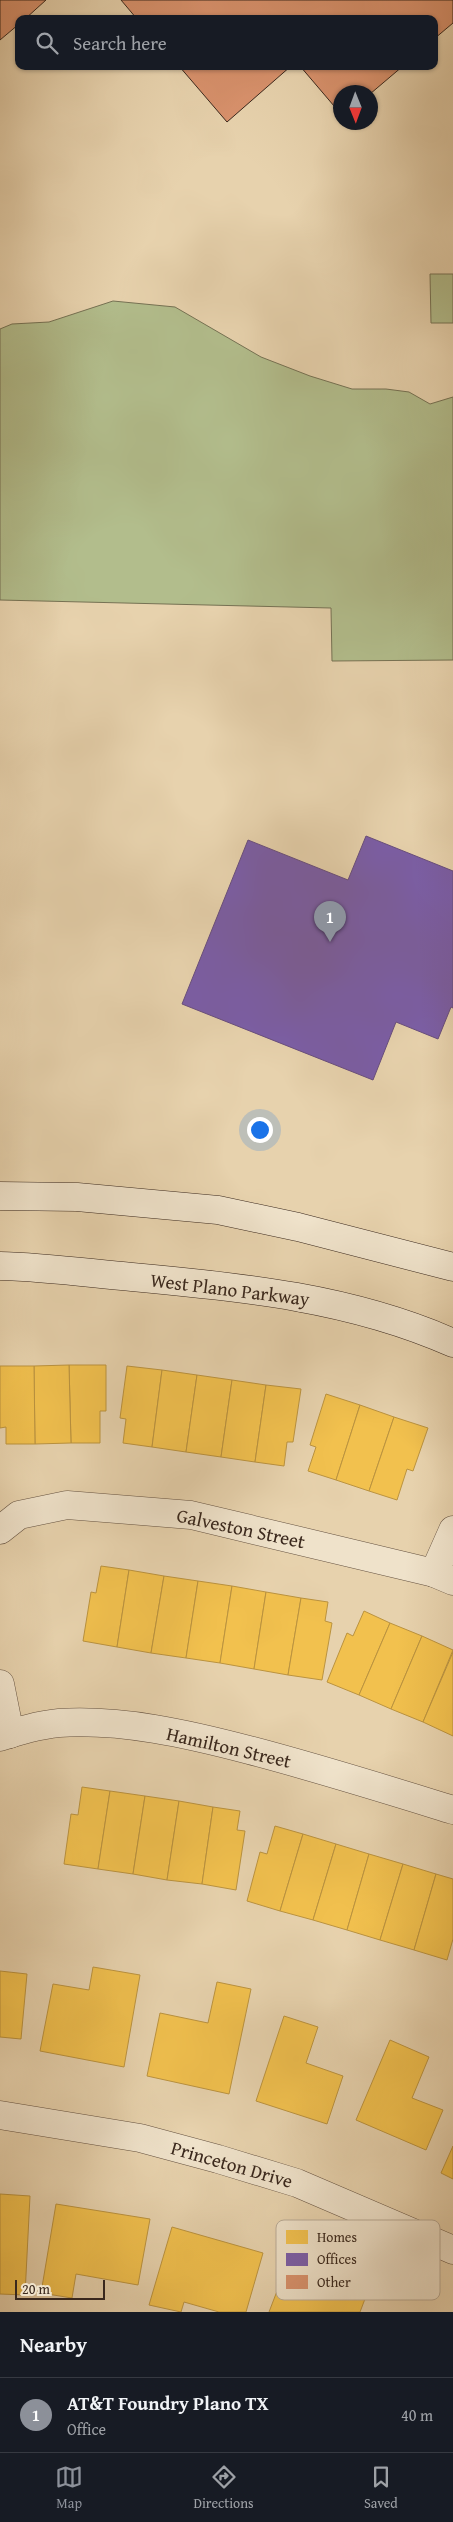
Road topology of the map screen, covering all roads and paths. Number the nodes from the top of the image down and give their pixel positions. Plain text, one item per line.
1 (0, 1196) edge
2 (0, 1266) edge
3 (453, 1266) edge
4 (453, 1343) edge
5 (0, 1530) edge
6 (453, 1530) edge
7 (443, 1577) edge
8 (0, 1684) edge
9 (5, 1736) edge
10 (453, 1810) edge
11 (0, 2115) edge
12 (383, 2220) edge
13 (440, 2244) edge
14 (453, 2250) edge

1 - 3 street
2 - 4 street, West Plano Parkway
5 - 7 street, Galveston Street
6 - 7 street
8 - 9 street
9 - 10 street, Hamilton Street
11 - 12 street, Princeton Drive
13 - 14 street, Princeton Drive

